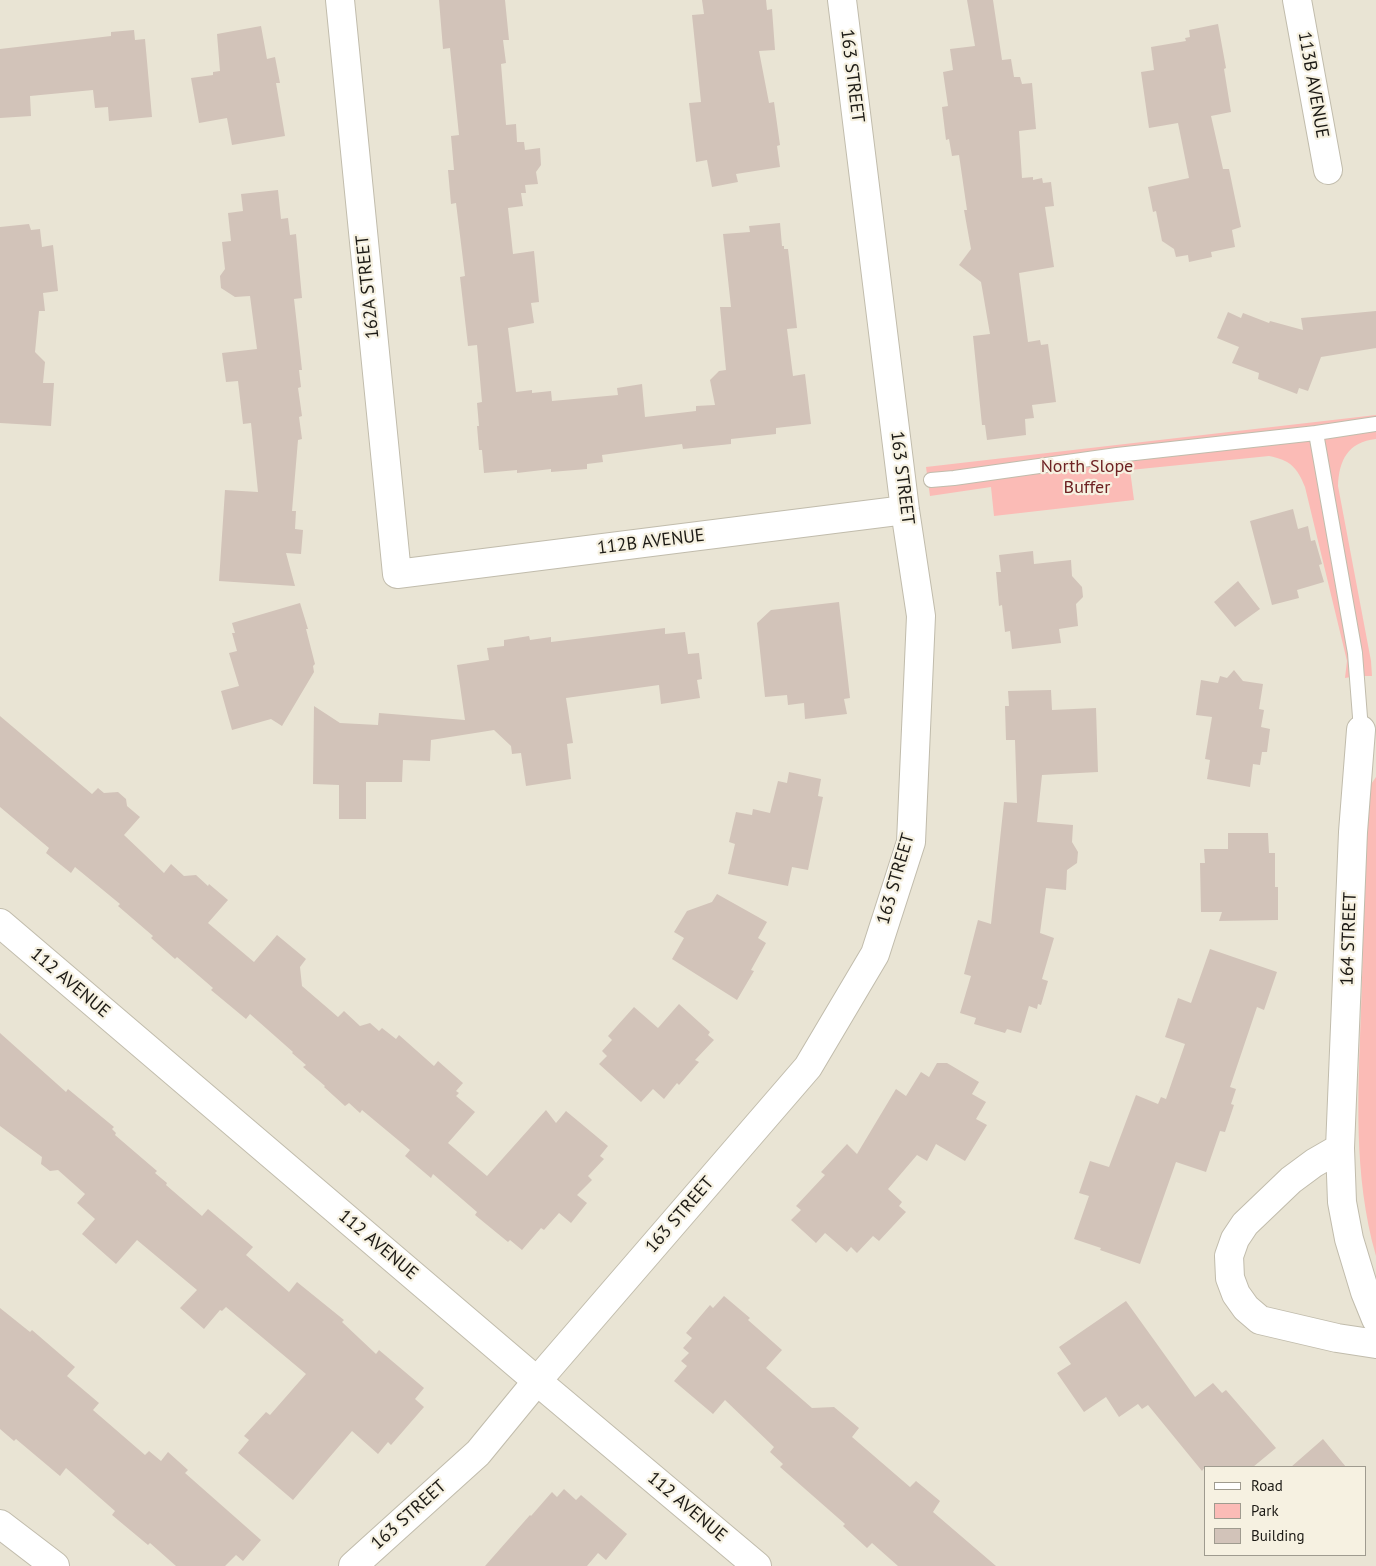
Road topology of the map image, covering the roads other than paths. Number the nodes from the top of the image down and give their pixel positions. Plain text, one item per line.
1 (340, 0) edge
2 (842, 0) edge
3 (1297, 0) edge
4 (1328, 170) dead end
5 (1376, 424) edge
6 (1316, 433) junction
7 (931, 480) dead end
8 (905, 510) junction
9 (397, 574) joint
10 (1361, 730) joint
11 (0, 923) edge
12 (1340, 1148) junction
13 (1376, 1319) edge
14 (1376, 1344) edge
15 (537, 1381) junction
16 (0, 1524) edge
17 (55, 1566) edge
18 (353, 1566) edge
19 (757, 1566) edge

1 - 9 street, 162A STREET
2 - 8 street, 163 STREET
3 - 4 street, 113B AVENUE
5 - 6 lane
6 - 7 lane
6 - 10 lane
8 - 9 street, 112B AVENUE
8 - 15 street, 163 STREET
10 - 12 street, 164 STREET
11 - 15 street, 112 AVENUE
12 - 13 street, 164 STREET
12 - 14 street
15 - 18 street, 163 STREET
15 - 19 street, 112 AVENUE
16 - 17 street

